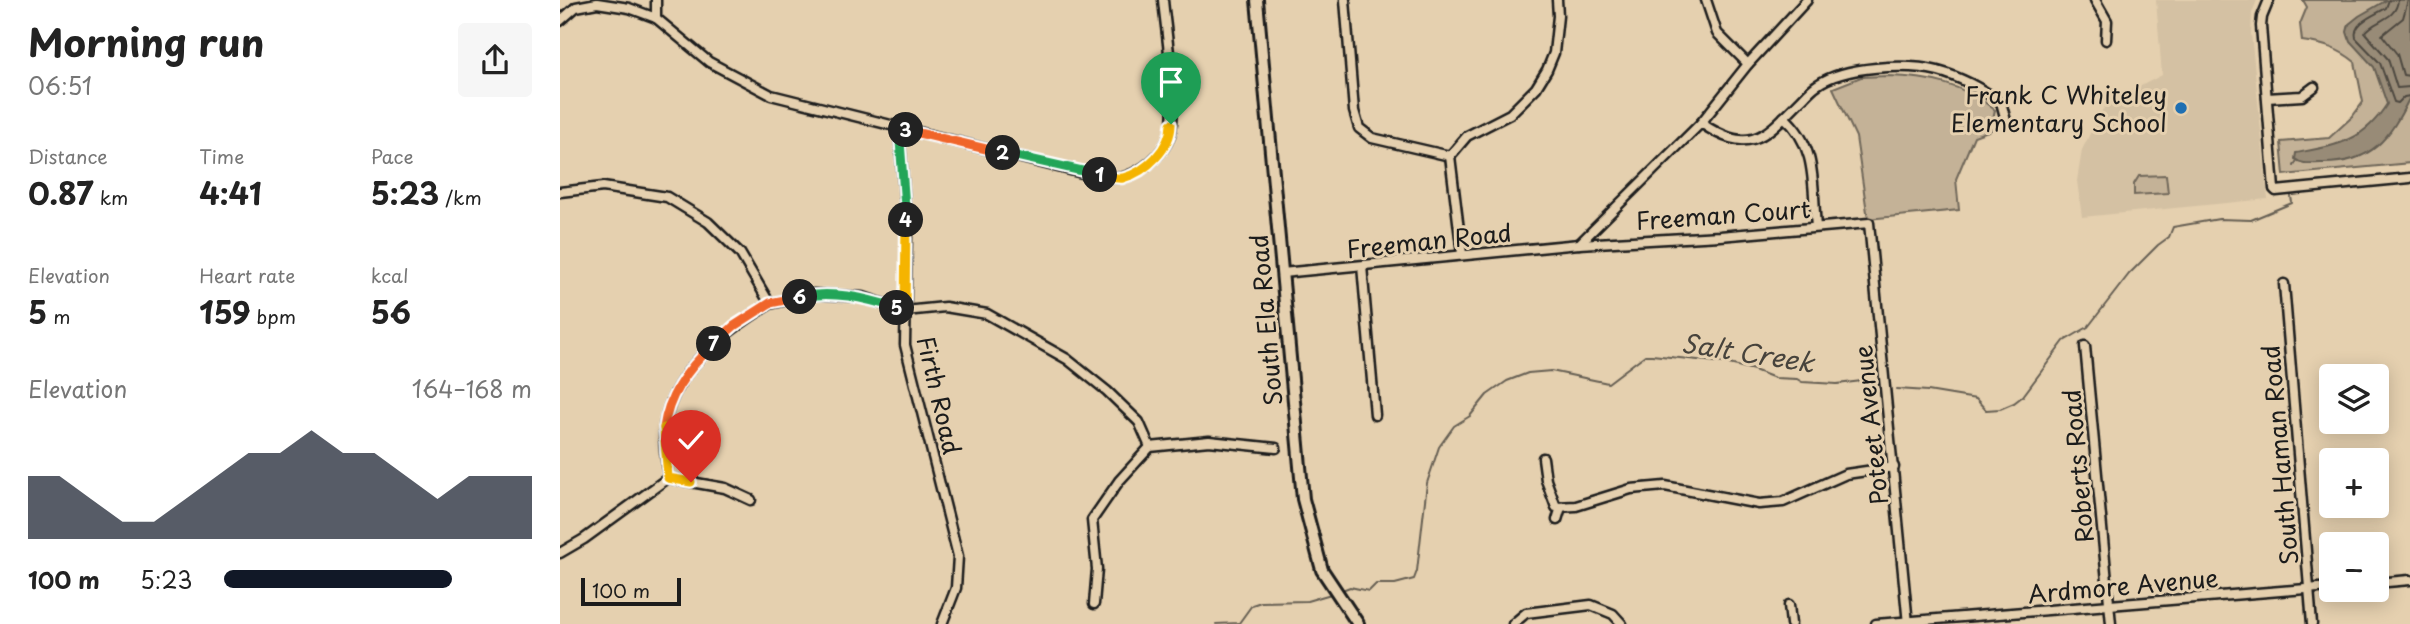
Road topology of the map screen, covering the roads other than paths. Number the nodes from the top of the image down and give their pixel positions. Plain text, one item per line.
1 (656, 0) edge
2 (1163, 0) edge
3 (1256, 0) edge
4 (1345, 0) edge
5 (1557, 0) edge
6 (1706, 0) edge
7 (1807, 0) edge
8 (2095, 0) edge
9 (2269, 0) edge
10 (656, 18) junction
11 (560, 21) edge
12 (2106, 40) dead end
13 (1748, 64) junction
14 (2314, 87) dead end
15 (2267, 98) junction
16 (1784, 117) junction
17 (2006, 121) dead end
18 (1702, 123) junction
19 (899, 128) junction
20 (1450, 156) junction
21 (2410, 178) edge
22 (560, 192) edge
23 (1870, 223) joint
24 (1816, 227) junction
25 (1579, 244) junction
26 (1462, 254) junction
27 (1362, 266) junction
28 (1282, 273) junction
29 (2284, 284) dead end
30 (770, 303) junction
31 (905, 311) junction
32 (2085, 346) dead end
33 (1374, 415) dead end
34 (1150, 446) junction
35 (1276, 448) dead end
36 (1543, 458) dead end
37 (1894, 467) junction
38 (668, 478) junction
39 (751, 500) dead end
40 (1561, 507) junction
41 (1558, 520) dead end
42 (560, 553) edge
43 (2410, 580) edge
44 (2389, 582) edge
45 (2319, 588) edge
46 (2309, 589) junction
47 (1094, 604) dead end
48 (1789, 605) dead end
49 (2109, 606) junction
50 (1908, 623) edge
51 (942, 624) edge
52 (1358, 624) edge
53 (1513, 624) edge
54 (1622, 624) edge
55 (1791, 624) edge
56 (1876, 624) edge
57 (2110, 624) edge
58 (2312, 624) edge

1 - 10 street
2 - 19 street
3 - 28 main road, South Ela Road
4 - 20 street
5 - 20 street
6 - 13 street
7 - 13 street
8 - 12 street
9 - 15 street
10 - 11 street
10 - 19 street
13 - 18 street
14 - 15 street
15 - 21 street
16 - 17 street
16 - 18 street
16 - 24 street
18 - 25 street
19 - 31 street, Firth Road
20 - 26 street
22 - 30 street
23 - 24 street, Freeman Court
23 - 37 street, Poteet Avenue
24 - 25 street, Freeman Court
25 - 26 street, Freeman Road
26 - 27 street, Freeman Road
27 - 28 street, Freeman Road
27 - 33 street
28 - 52 main road, South Ela Road
29 - 46 street, South Haman Road
30 - 31 street
30 - 38 street
31 - 34 street
31 - 51 street, Firth Road
32 - 49 street, Roberts Road
34 - 35 street
34 - 47 street
36 - 40 street
37 - 40 street
37 - 50 street, Poteet Avenue
38 - 39 street
38 - 42 street
40 - 41 street
43 - 44 street
45 - 46 street, Ardmore Avenue
46 - 49 street, Ardmore Avenue
46 - 58 street, South Haman Road
48 - 55 street
49 - 50 street, Ardmore Avenue
49 - 57 street, Roberts Road
50 - 56 street, Ardmore Avenue
53 - 54 street

